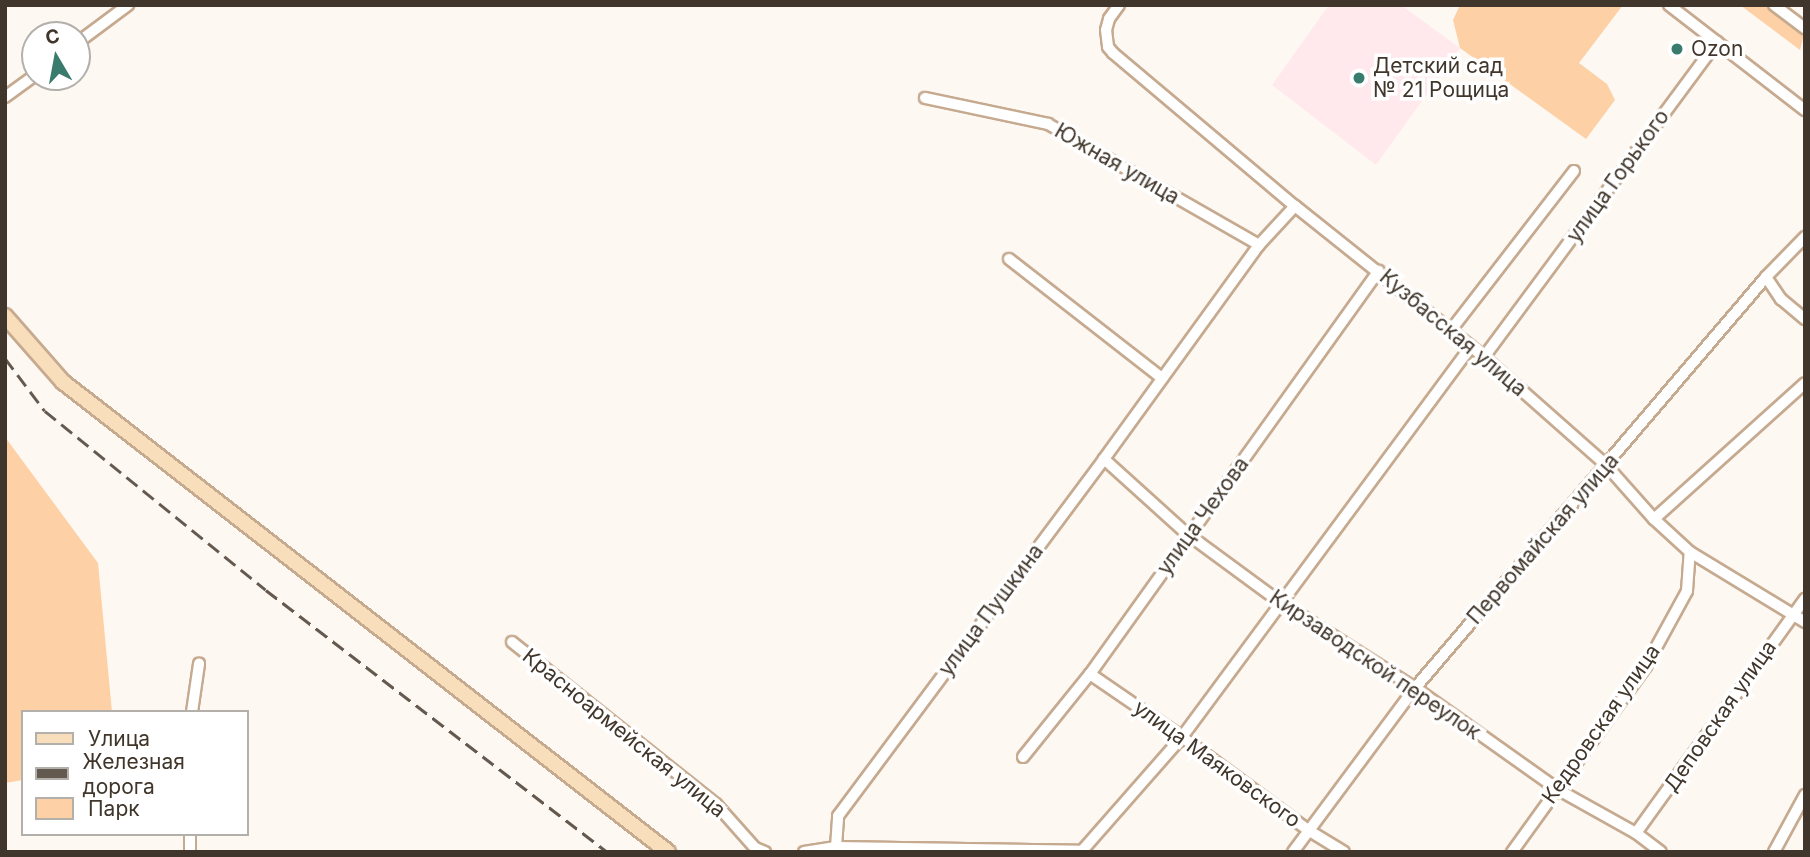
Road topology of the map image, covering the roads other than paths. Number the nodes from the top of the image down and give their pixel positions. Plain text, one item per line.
1 (128, 5) edge
2 (1119, 5) edge
3 (1670, 5) edge
4 (1774, 5) edge
5 (1805, 28) edge
6 (91, 33) edge
7 (1717, 42) junction
8 (21, 85) edge
9 (5, 97) edge
10 (925, 98) dead end
11 (1805, 110) edge
12 (1574, 171) dead end
13 (1295, 206) junction
14 (1805, 237) edge
15 (1259, 245) junction
16 (1009, 259) dead end
17 (1379, 271) junction
18 (1766, 277) junction
19 (5, 316) edge
20 (1805, 319) edge
21 (1451, 330) junction
22 (1471, 346) junction
23 (1484, 358) junction
24 (1162, 378) junction
25 (1805, 383) edge
26 (1104, 459) junction
27 (1606, 465) junction
28 (1654, 519) junction
29 (1189, 536) junction
30 (1690, 552) junction
31 (1805, 599) edge
32 (1280, 603) junction
33 (1793, 614) junction
34 (1805, 622) edge
35 (512, 642) dead end
36 (199, 664) dead end
37 (1090, 674) junction
38 (1415, 688) junction
39 (192, 710) edge
40 (1182, 737) junction
41 (1023, 757) dead end
42 (1558, 789) junction
43 (1805, 795) edge
44 (1308, 830) junction
45 (1636, 833) junction
46 (836, 847) junction
47 (1082, 851) edge
48 (668, 852) edge
49 (765, 852) edge
50 (804, 852) edge
51 (1293, 852) edge
52 (1344, 852) edge
53 (1512, 852) edge
54 (1661, 852) edge
55 (1774, 852) edge

1 - 6 street
2 - 13 street, Кузбасская улица
3 - 7 street
4 - 5 street
7 - 11 street
7 - 23 street, улица Горького
8 - 9 street
10 - 15 street, Южная улица
12 - 21 street
13 - 15 street, улица Пушкина
13 - 17 street, Кузбасская улица
14 - 18 street, Первомайская улица
15 - 24 street, улица Пушкина
16 - 24 street
17 - 21 street, Кузбасская улица
17 - 29 street, улица Чехова
18 - 20 street
18 - 27 street, Первомайская улица
19 - 48 street
21 - 22 street, Кузбасская улица
22 - 23 street, Кузбасская улица
22 - 32 street
23 - 27 street, Кузбасская улица
24 - 26 street, улица Пушкина
25 - 28 street
26 - 29 street, Кирзаводской переулок
26 - 46 street, улица Пушкина
27 - 28 street, Кузбасская улица
27 - 38 street, Первомайская улица
28 - 30 street, Кузбасская улица
29 - 32 street, Кирзаводской переулок
29 - 37 street, улица Чехова
30 - 33 street, Кузбасская улица
30 - 42 street, Кедровская улица
31 - 33 street, Деповская улица
32 - 38 street, Кирзаводской переулок
32 - 40 street
33 - 34 street, Кузбасская улица
33 - 45 street, Деповская улица
35 - 49 street, Красноармейская улица
36 - 39 street
37 - 40 street, улица Маяковского
37 - 41 street, улица Чехова
38 - 42 street, Кирзаводской переулок
38 - 44 street, Первомайская улица
40 - 44 street, улица Маяковского
40 - 47 street
42 - 45 street, Кирзаводской переулок
42 - 53 street, Кедровская улица
43 - 55 street
44 - 51 street, Первомайская улица
44 - 52 street, улица Маяковского
45 - 54 street, Кирзаводской переулок
46 - 47 street
46 - 50 street

